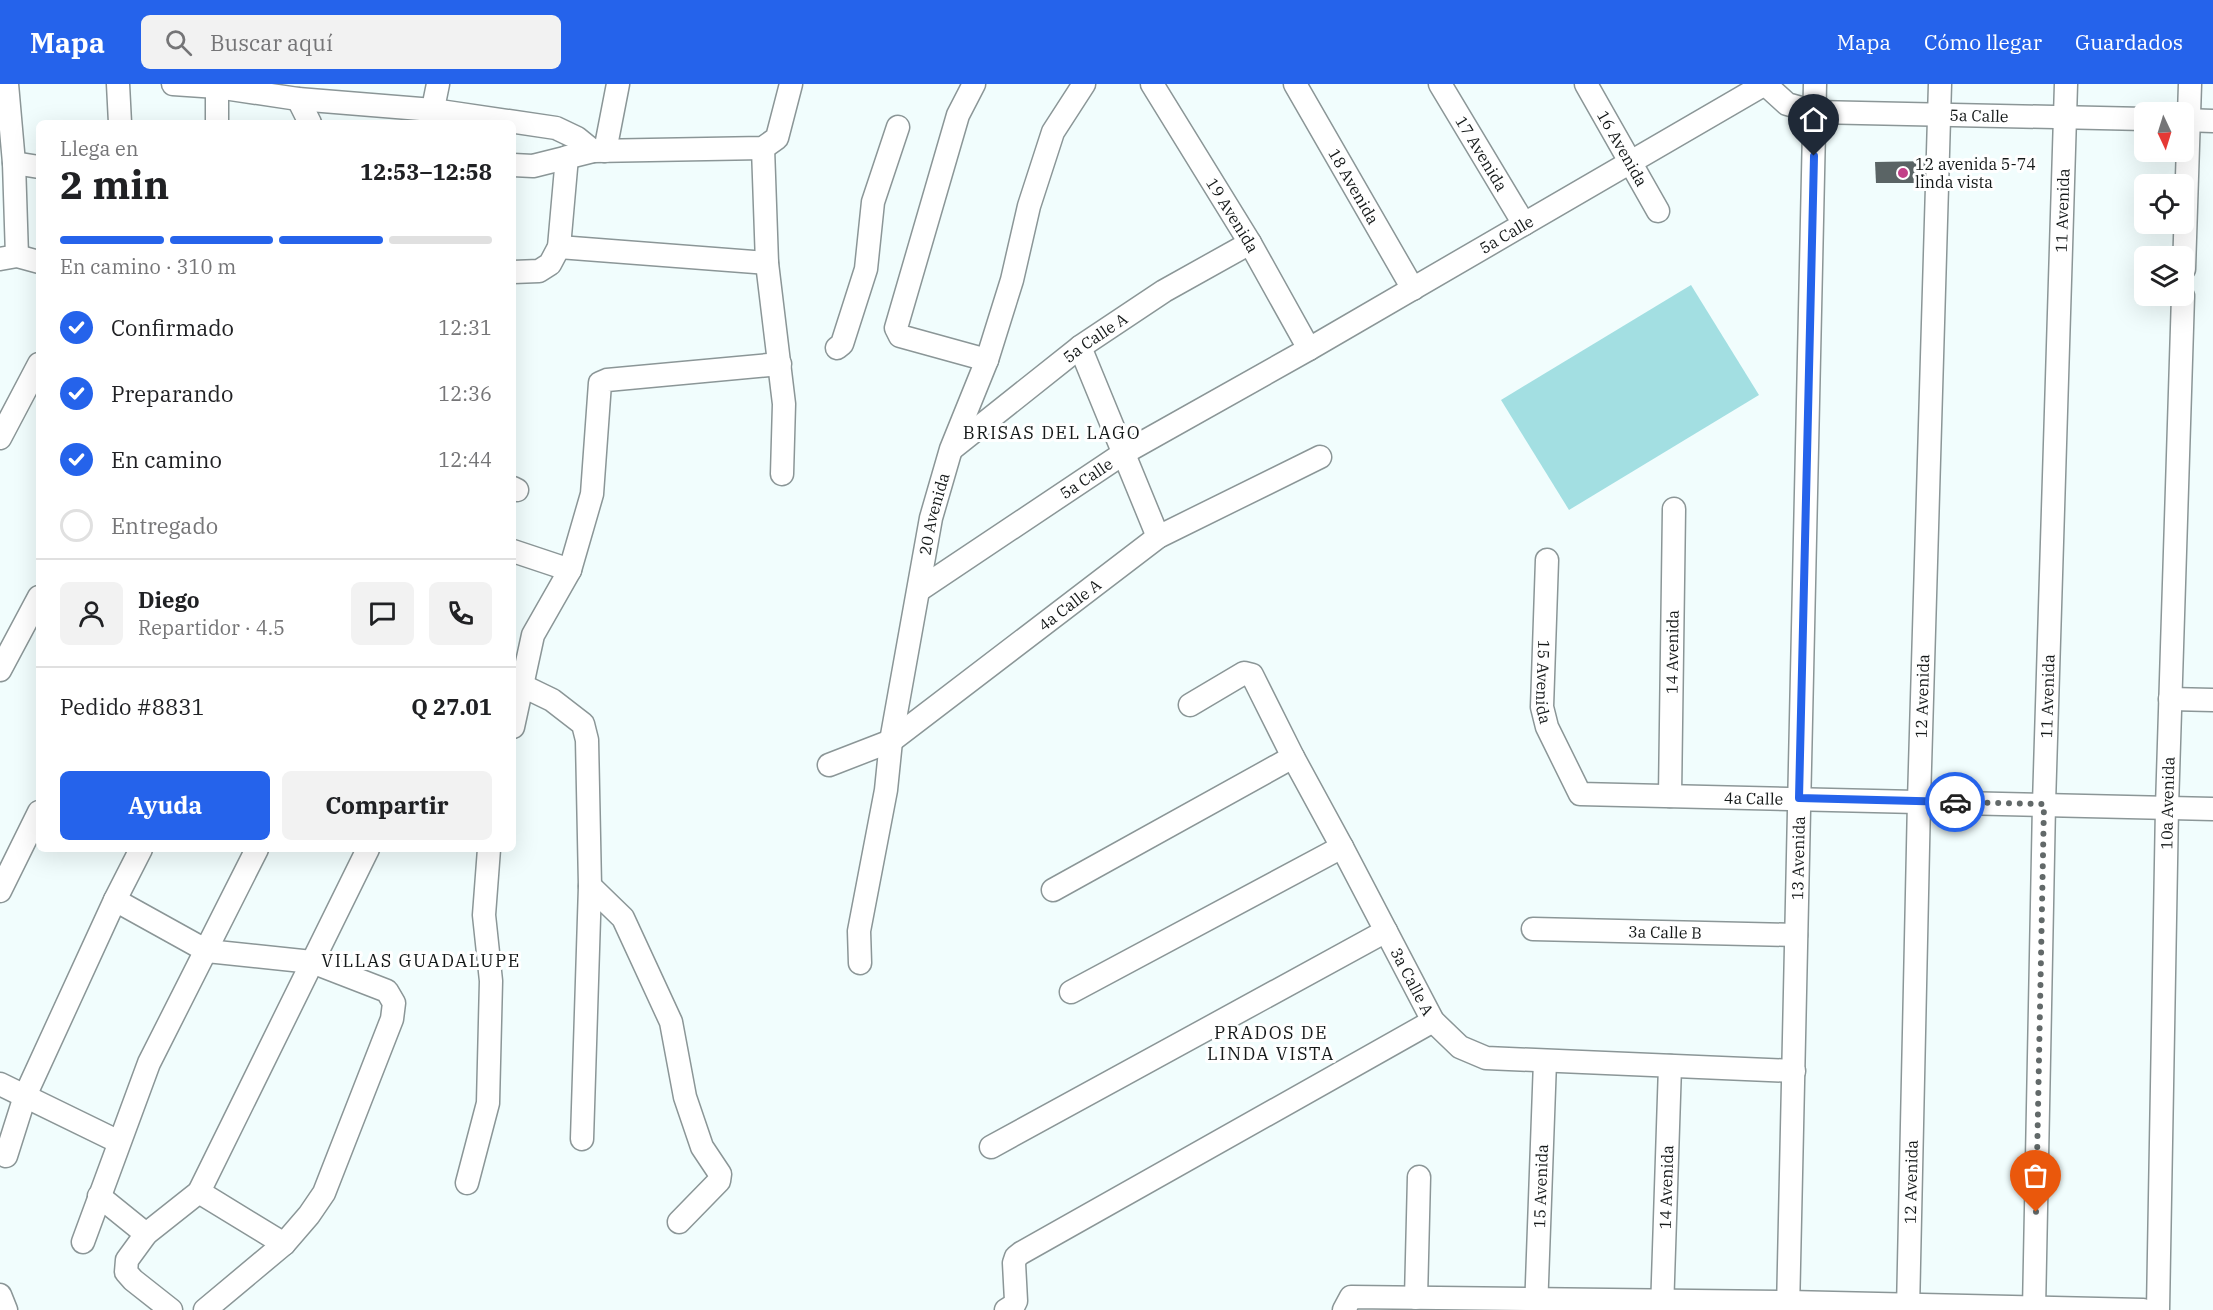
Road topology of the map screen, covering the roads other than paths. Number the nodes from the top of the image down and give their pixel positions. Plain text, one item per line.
1 (7, 84) edge
2 (118, 84) edge
3 (172, 84) edge
4 (438, 84) edge
5 (618, 84) edge
6 (791, 84) edge
7 (974, 84) edge
8 (1084, 84) edge
9 (1152, 84) edge
10 (1295, 84) edge
11 (1440, 84) edge
12 (1586, 84) edge
13 (1765, 84) edge
14 (1815, 84) edge
15 (1940, 84) edge
16 (2066, 84) edge
17 (2190, 84) edge
18 (217, 86) edge
19 (287, 93) edge
20 (2188, 102) edge
21 (1815, 112) junction
22 (1939, 114) junction
23 (432, 116) edge
24 (2066, 117) junction
25 (2134, 119) edge
26 (120, 120) edge
27 (217, 120) edge
28 (308, 120) edge
29 (473, 120) edge
30 (2194, 120) edge
31 (2213, 120) edge
32 (516, 124) edge
33 (898, 127) dead end
34 (763, 148) junction
35 (599, 151) junction
36 (567, 157) junction
37 (1631, 162) junction
38 (2185, 162) edge
39 (14, 163) junction
40 (516, 165) edge
41 (36, 167) edge
42 (1658, 211) dead end
43 (1524, 224) junction
44 (1250, 243) junction
45 (2184, 246) edge
46 (559, 247) junction
47 (9, 258) edge
48 (36, 262) edge
49 (767, 263) junction
50 (516, 272) edge
51 (1413, 289) junction
52 (2183, 306) edge
53 (1080, 347) junction
54 (837, 348) dead end
55 (1309, 349) junction
56 (987, 360) junction
57 (780, 364) junction
58 (36, 370) edge
59 (0, 438) edge
60 (951, 449) junction
61 (1124, 453) junction
62 (1320, 457) dead end
63 (782, 474) dead end
64 (1674, 509) dead end
65 (1158, 537) junction
66 (516, 552) edge
67 (1547, 560) dead end
68 (570, 570) junction
69 (919, 590) junction
70 (36, 603) edge
71 (523, 632) edge
72 (0, 670) edge
73 (523, 686) junction
74 (2170, 699) junction
75 (2213, 700) edge
76 (1190, 705) dead end
77 (516, 715) edge
78 (891, 741) junction
79 (1293, 757) junction
80 (829, 765) dead end
81 (1580, 794) joint
82 (1670, 796) junction
83 (1799, 798) junction
84 (1919, 801) junction
85 (2044, 804) junction
86 (2167, 807) junction
87 (2213, 809) edge
88 (36, 818) edge
89 (1342, 847) junction
90 (139, 852) edge
91 (256, 852) edge
92 (367, 852) edge
93 (489, 852) edge
94 (590, 886) junction
95 (1053, 890) dead end
96 (0, 891) edge
97 (115, 900) junction
98 (1533, 929) dead end
99 (1386, 931) junction
100 (1796, 935) junction
101 (207, 951) junction
102 (312, 962) junction
103 (860, 963) dead end
104 (1071, 992) dead end
105 (1432, 1021) junction
106 (1545, 1061) junction
107 (1670, 1066) junction
108 (1794, 1071) junction
109 (0, 1084) edge
110 (25, 1096) junction
111 (582, 1139) dead end
112 (118, 1142) junction
113 (991, 1148) dead end
114 (6, 1156) dead end
115 (1419, 1177) dead end
116 (467, 1183) dead end
117 (199, 1192) junction
118 (99, 1196) junction
119 (679, 1222) dead end
120 (146, 1234) junction
121 (83, 1242) dead end
122 (284, 1244) junction
123 (0, 1295) edge
124 (1416, 1298) junction
125 (1347, 1303) edge
126 (1536, 1305) edge
127 (1662, 1306) edge
128 (1788, 1306) edge
129 (1908, 1307) edge
130 (167, 1309) edge
131 (2034, 1309) edge
132 (6, 1310) edge
133 (205, 1310) edge
134 (1006, 1310) edge
135 (2143, 1310) edge
136 (2158, 1310) edge

1 - 39 street
2 - 26 street
3 - 18 street
4 - 23 street
5 - 35 street
6 - 34 street
7 - 56 street
8 - 56 street, 20 Avenida
9 - 44 street, 19 Avenida
10 - 51 street, 18 Avenida
11 - 43 street, 17 Avenida
12 - 37 street, 16 Avenida
13 - 21 street, 5a Calle
13 - 37 street, 5a Calle
14 - 21 street, 13 Avenida
15 - 22 street, 12 Avenida
16 - 24 street, 11 Avenida
17 - 20 street
18 - 19 street
18 - 27 street
19 - 23 street
19 - 28 street
21 - 22 street, 5a Calle
21 - 83 street, 13 Avenida
22 - 24 street, 5a Calle
22 - 84 street, 12 Avenida
23 - 29 street
24 - 25 street, 5a Calle
24 - 85 street, 11 Avenida
30 - 31 street
32 - 35 street
33 - 54 street
34 - 35 street
34 - 49 street
35 - 36 street
36 - 40 street
36 - 46 street
37 - 42 street, 16 Avenida
37 - 43 street, 5a Calle
38 - 45 street
39 - 41 street
39 - 47 street
43 - 51 street, 5a Calle
44 - 53 street, 5a Calle A
44 - 55 street, 19 Avenida
46 - 49 street
46 - 50 street
47 - 48 street
49 - 57 street
51 - 55 street, 5a Calle
52 - 74 street, 10a Avenida
53 - 60 street, 5a Calle A
53 - 61 street
55 - 61 street, 5a Calle
56 - 60 street, 20 Avenida
57 - 63 street
57 - 68 street
58 - 59 street
60 - 69 street, 20 Avenida
61 - 65 street
61 - 69 street, 5a Calle
62 - 65 street, 4a Calle A
64 - 82 street, 14 Avenida
65 - 78 street, 4a Calle A
66 - 68 street
67 - 81 street, 15 Avenida
68 - 71 street
69 - 78 street, 20 Avenida
70 - 72 street
71 - 73 street
73 - 77 street
73 - 94 street
74 - 75 street
74 - 86 street, 10a Avenida
76 - 79 street, 3a Calle A
78 - 80 street, 4a Calle A
78 - 103 street, 20 Avenida
79 - 89 street, 3a Calle A
79 - 95 street
81 - 82 street, 4a Calle
82 - 83 street, 4a Calle
83 - 84 street, 4a Calle
83 - 100 street, 13 Avenida
84 - 85 street, 4a Calle
84 - 129 street, 12 Avenida
85 - 86 street, 4a Calle
85 - 131 street, 11 Avenida
86 - 87 street, 4a Calle
86 - 136 street, 10a Avenida
88 - 96 street
89 - 99 street, 3a Calle A
89 - 104 street
90 - 97 street
91 - 101 street
92 - 102 street
93 - 116 street
94 - 111 street
94 - 119 street
97 - 101 street
97 - 110 street
98 - 100 street, 3a Calle B
99 - 105 street, 3a Calle A
99 - 113 street
100 - 108 street, 13 Avenida
101 - 102 street
101 - 112 street
102 - 117 street
102 - 122 street
105 - 106 street, 3a Calle A
105 - 134 street
106 - 107 street, 3a Calle A
106 - 126 street, 15 Avenida
107 - 108 street, 3a Calle A
107 - 127 street, 14 Avenida
108 - 128 street, 13 Avenida
109 - 110 street
110 - 112 street
110 - 114 street
112 - 118 street
115 - 124 street
117 - 120 street
117 - 122 street
118 - 120 street
118 - 121 street
120 - 130 street
122 - 133 street
123 - 132 street
124 - 125 street
124 - 126 street
126 - 127 street
127 - 128 street
128 - 129 street
129 - 131 street
131 - 135 street

